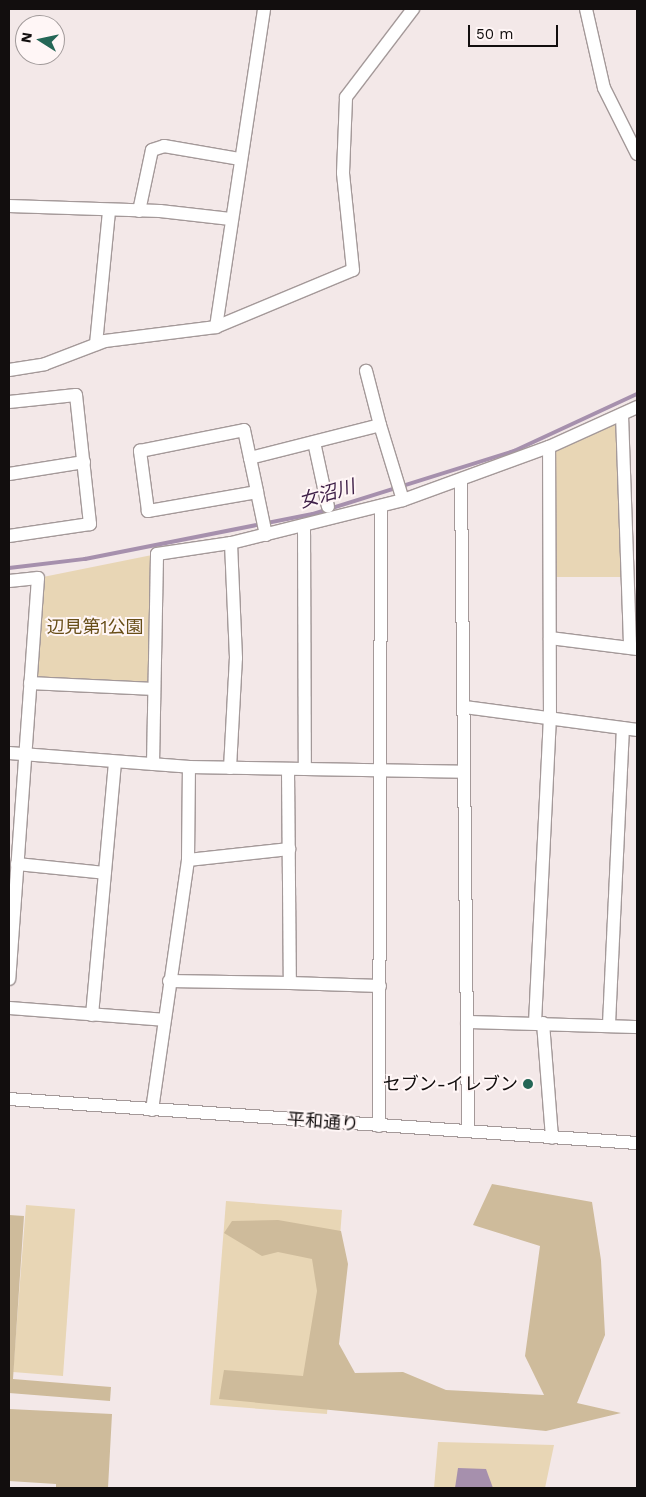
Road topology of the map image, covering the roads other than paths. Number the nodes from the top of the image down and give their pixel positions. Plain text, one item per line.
1 (264, 9) edge
2 (413, 9) edge
3 (586, 9) edge
4 (637, 154) edge
5 (239, 159) junction
6 (9, 206) edge
7 (139, 211) junction
8 (109, 212) junction
9 (231, 219) junction
10 (216, 327) junction
11 (96, 344) junction
12 (9, 370) edge
13 (366, 371) dead end
14 (9, 402) edge
15 (637, 407) edge
16 (622, 415) junction
17 (380, 425) junction
18 (314, 442) junction
19 (549, 447) junction
20 (250, 458) junction
21 (84, 462) junction
22 (9, 474) edge
23 (461, 482) junction
24 (257, 492) junction
25 (403, 500) junction
26 (381, 506) junction
27 (328, 507) dead end
28 (304, 525) junction
29 (266, 535) junction
30 (9, 536) edge
31 (231, 543) junction
32 (9, 581) edge
33 (550, 638) junction
34 (634, 649) edge
35 (30, 683) junction
36 (154, 689) junction
37 (465, 707) junction
38 (550, 718) junction
39 (623, 728) junction
40 (637, 730) edge
41 (9, 753) edge
42 (25, 756) junction
43 (116, 762) junction
44 (153, 764) junction
45 (189, 767) junction
46 (230, 768) junction
47 (288, 769) junction
48 (305, 769) junction
49 (381, 771) junction
50 (464, 772) junction
51 (289, 849) junction
52 (188, 860) junction
53 (17, 864) junction
54 (105, 873) junction
55 (9, 979) edge
56 (169, 982) junction
57 (290, 984) junction
58 (380, 986) junction
59 (9, 1008) edge
60 (92, 1015) junction
61 (164, 1020) junction
62 (466, 1022) junction
63 (539, 1023) junction
64 (609, 1024) junction
65 (637, 1027) edge
66 (9, 1099) edge
67 (152, 1110) junction
68 (379, 1126) junction
69 (468, 1131) junction
70 (552, 1138) junction
71 (637, 1143) edge

1 - 5 street
2 - 10 street
3 - 4 street
5 - 7 street
5 - 9 street
6 - 8 street
7 - 8 street
7 - 9 street
8 - 11 street
9 - 10 street
10 - 11 street
11 - 12 street
13 - 17 street
14 - 21 street
15 - 16 street
16 - 19 street
16 - 34 street
17 - 18 street
17 - 25 street
18 - 20 street
18 - 27 street
19 - 23 street
19 - 33 street
20 - 24 street
20 - 24 street
21 - 22 street
21 - 30 street
23 - 25 street
23 - 37 street
24 - 29 street
25 - 26 street
26 - 28 street
26 - 49 street
28 - 29 street
28 - 48 street
29 - 31 street
31 - 36 street
31 - 46 street
32 - 35 street
33 - 34 street
33 - 38 street
35 - 36 street
35 - 42 street
36 - 44 street
37 - 38 street
37 - 50 street
38 - 39 street
38 - 63 street
39 - 40 street
39 - 64 street
41 - 42 street
42 - 43 street
42 - 53 street
43 - 44 street
43 - 54 street
44 - 45 street
45 - 46 street
45 - 52 street
46 - 47 street
47 - 48 street
47 - 51 street
48 - 49 street
49 - 50 street
49 - 58 street
50 - 62 street
51 - 52 street
51 - 57 street
52 - 56 street
53 - 54 street
53 - 55 street
54 - 60 street
56 - 57 street
56 - 61 street
57 - 58 street
58 - 68 street
59 - 60 street
60 - 61 street
61 - 67 street
62 - 63 street
62 - 69 street
63 - 64 street
63 - 70 street
64 - 65 street
66 - 67 street, 平和通り
67 - 68 street, 平和通り
68 - 69 street, 平和通り
69 - 70 street, 平和通り
70 - 71 street, 平和通り

